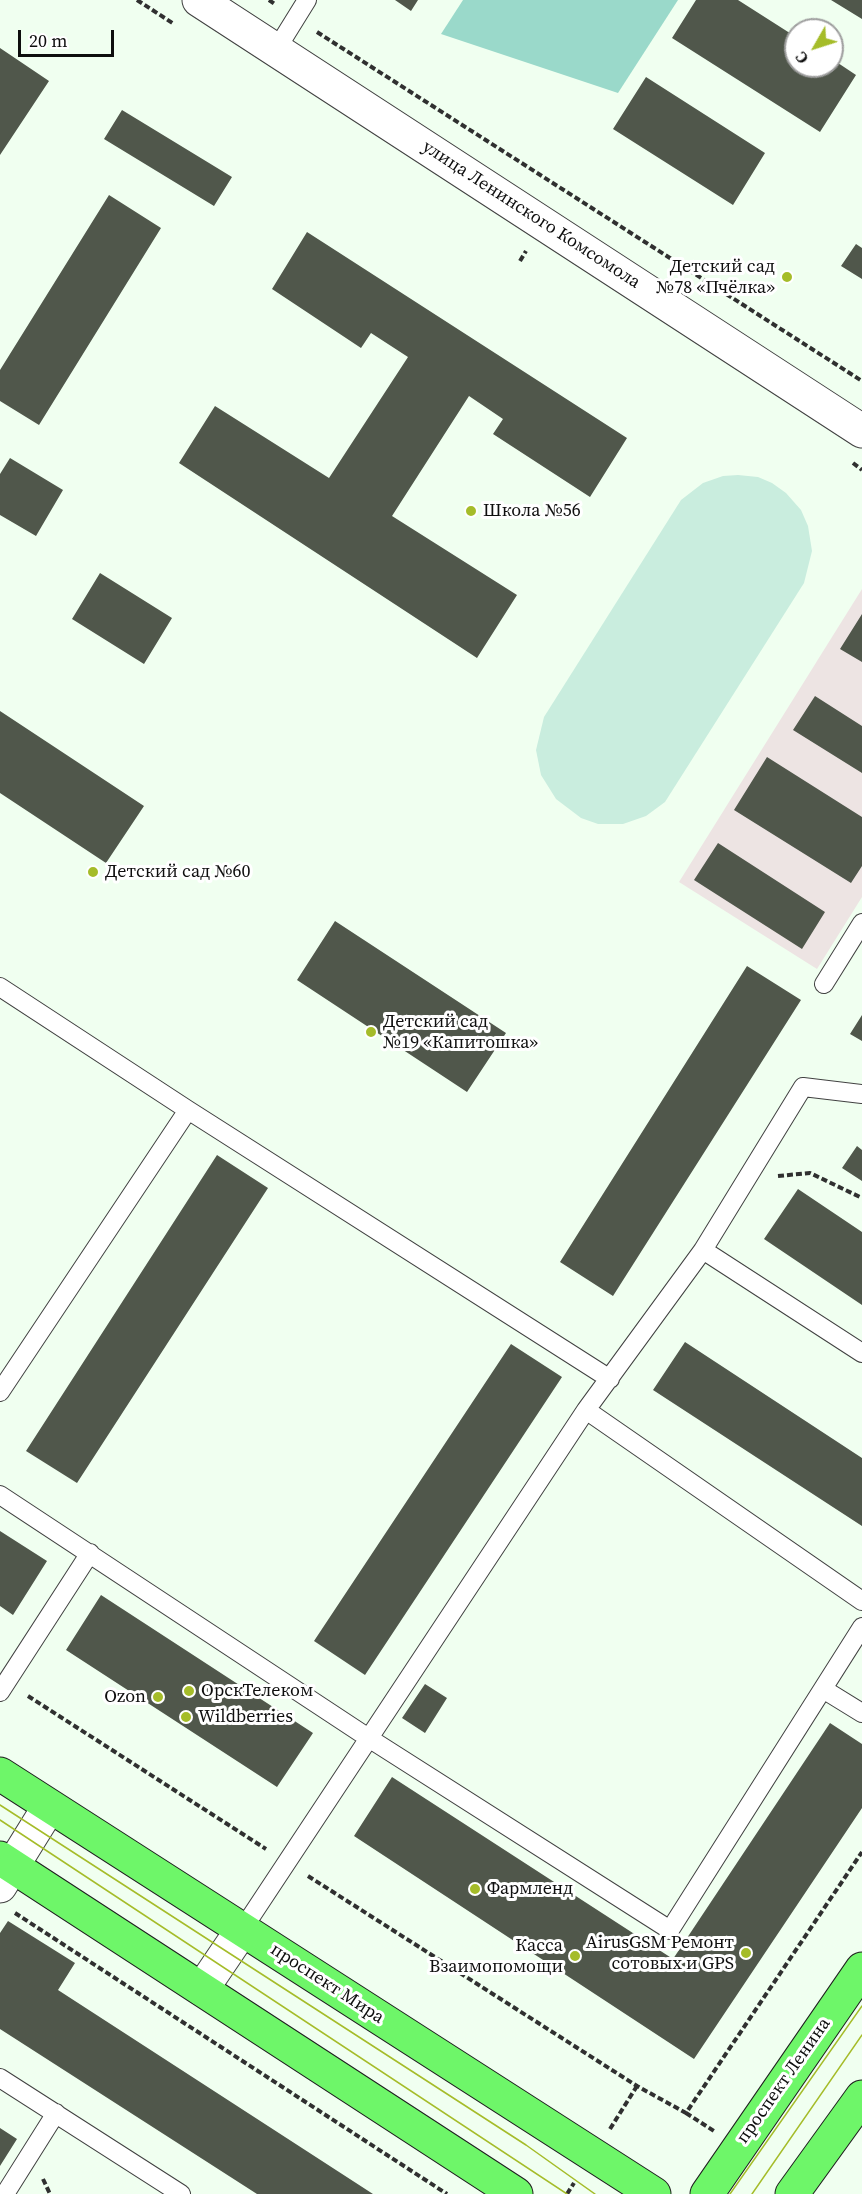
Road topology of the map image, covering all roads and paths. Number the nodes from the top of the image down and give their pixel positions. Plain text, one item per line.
1 (199, 0) edge
2 (269, 0) edge
3 (307, 0) edge
4 (296, 18) junction
5 (276, 50) junction
6 (562, 182) dead end
7 (560, 189) junction
8 (525, 252) dead end
9 (520, 261) dead end
10 (862, 381) edge
11 (862, 430) edge
12 (862, 923) edge
13 (824, 984) dead end
14 (0, 987) edge
15 (862, 1094) edge
16 (188, 1110) junction
17 (747, 1178) junction
18 (862, 1198) edge
19 (703, 1250) junction
20 (862, 1353) edge
21 (610, 1379) junction
22 (0, 1392) edge
23 (586, 1410) junction
24 (0, 1495) edge
25 (90, 1553) junction
26 (862, 1601) edge
27 (862, 1627) edge
28 (3, 1687) edge
29 (823, 1689) junction
30 (862, 1713) edge
31 (367, 1737) junction
32 (0, 1774) edge
33 (49, 1807) junction
34 (862, 1852) edge
35 (286, 1862) junction
36 (6, 1880) edge
37 (242, 1930) junction
38 (862, 1969) edge
39 (202, 1989) junction
40 (0, 2078) edge
41 (862, 2097) edge
42 (56, 2114) junction
43 (5, 2194) edge
44 (181, 2194) edge
45 (447, 2194) edge
46 (516, 2194) edge
47 (654, 2194) edge
48 (707, 2194) edge
49 (792, 2194) edge

1 - 5 street, улица Ленинского Комсомола
2 - 4 path
3 - 4 lane
4 - 5 lane
4 - 7 path
5 - 11 street, улица Ленинского Комсомола
6 - 7 path
7 - 10 path
8 - 9 path
12 - 13 lane
14 - 16 lane
15 - 17 lane
16 - 21 lane
16 - 22 lane
17 - 18 path
17 - 19 lane
19 - 20 lane
19 - 21 lane
21 - 23 lane
23 - 26 lane
23 - 31 lane
24 - 25 lane
25 - 28 lane
25 - 31 lane
27 - 29 lane
28 - 35 path
29 - 30 lane
29 - 31 lane
31 - 35 lane
32 - 33 main road, проспект Мира
33 - 36 street
33 - 37 main road, проспект Мира
34 - 35 path
35 - 37 lane
36 - 39 main road
36 - 45 path
37 - 39 street
37 - 47 main road, проспект Мира
38 - 48 main road, проспект Ленина
39 - 46 main road
40 - 42 lane
41 - 49 main road
42 - 43 lane
42 - 44 lane

